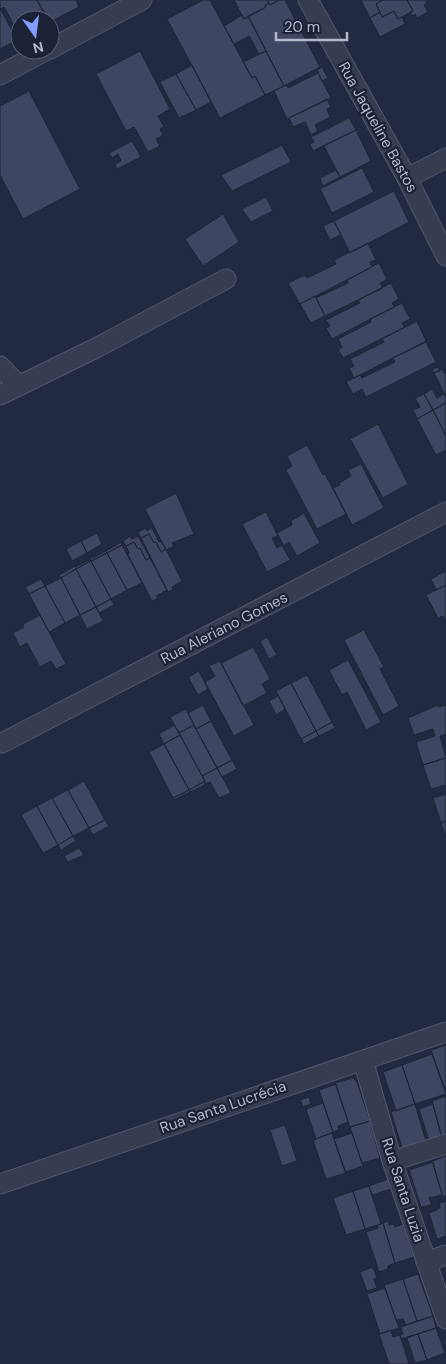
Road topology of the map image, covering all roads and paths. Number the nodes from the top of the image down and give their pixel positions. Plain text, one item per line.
1 (142, 0) edge
2 (308, 0) edge
3 (60, 43) edge
4 (28, 60) edge
5 (0, 75) edge
6 (446, 158) edge
7 (407, 178) junction
8 (446, 256) edge
9 (226, 279) dead end
10 (0, 366) edge
11 (19, 386) junction
12 (0, 395) edge
13 (446, 512) edge
14 (2, 743) dead end
15 (446, 1032) edge
16 (363, 1060) junction
17 (446, 1144) edge
18 (392, 1161) junction
19 (0, 1184) edge
20 (446, 1255) edge
21 (426, 1262) junction
22 (446, 1319) edge

1 - 3 street
2 - 7 street, Rua Jaqueline Bastos
4 - 5 street
6 - 7 street
7 - 8 street, Rua Jaqueline Bastos
9 - 11 street
10 - 11 street
11 - 12 street
13 - 14 street, Rua Aleriano Gomes
15 - 16 street, Rua Santa Lucrécia
16 - 18 street, Rua Santa Luzia
16 - 19 street, Rua Santa Lucrécia
17 - 18 street
18 - 21 street, Rua Santa Luzia
20 - 21 street
21 - 22 street, Rua Santa Luzia

